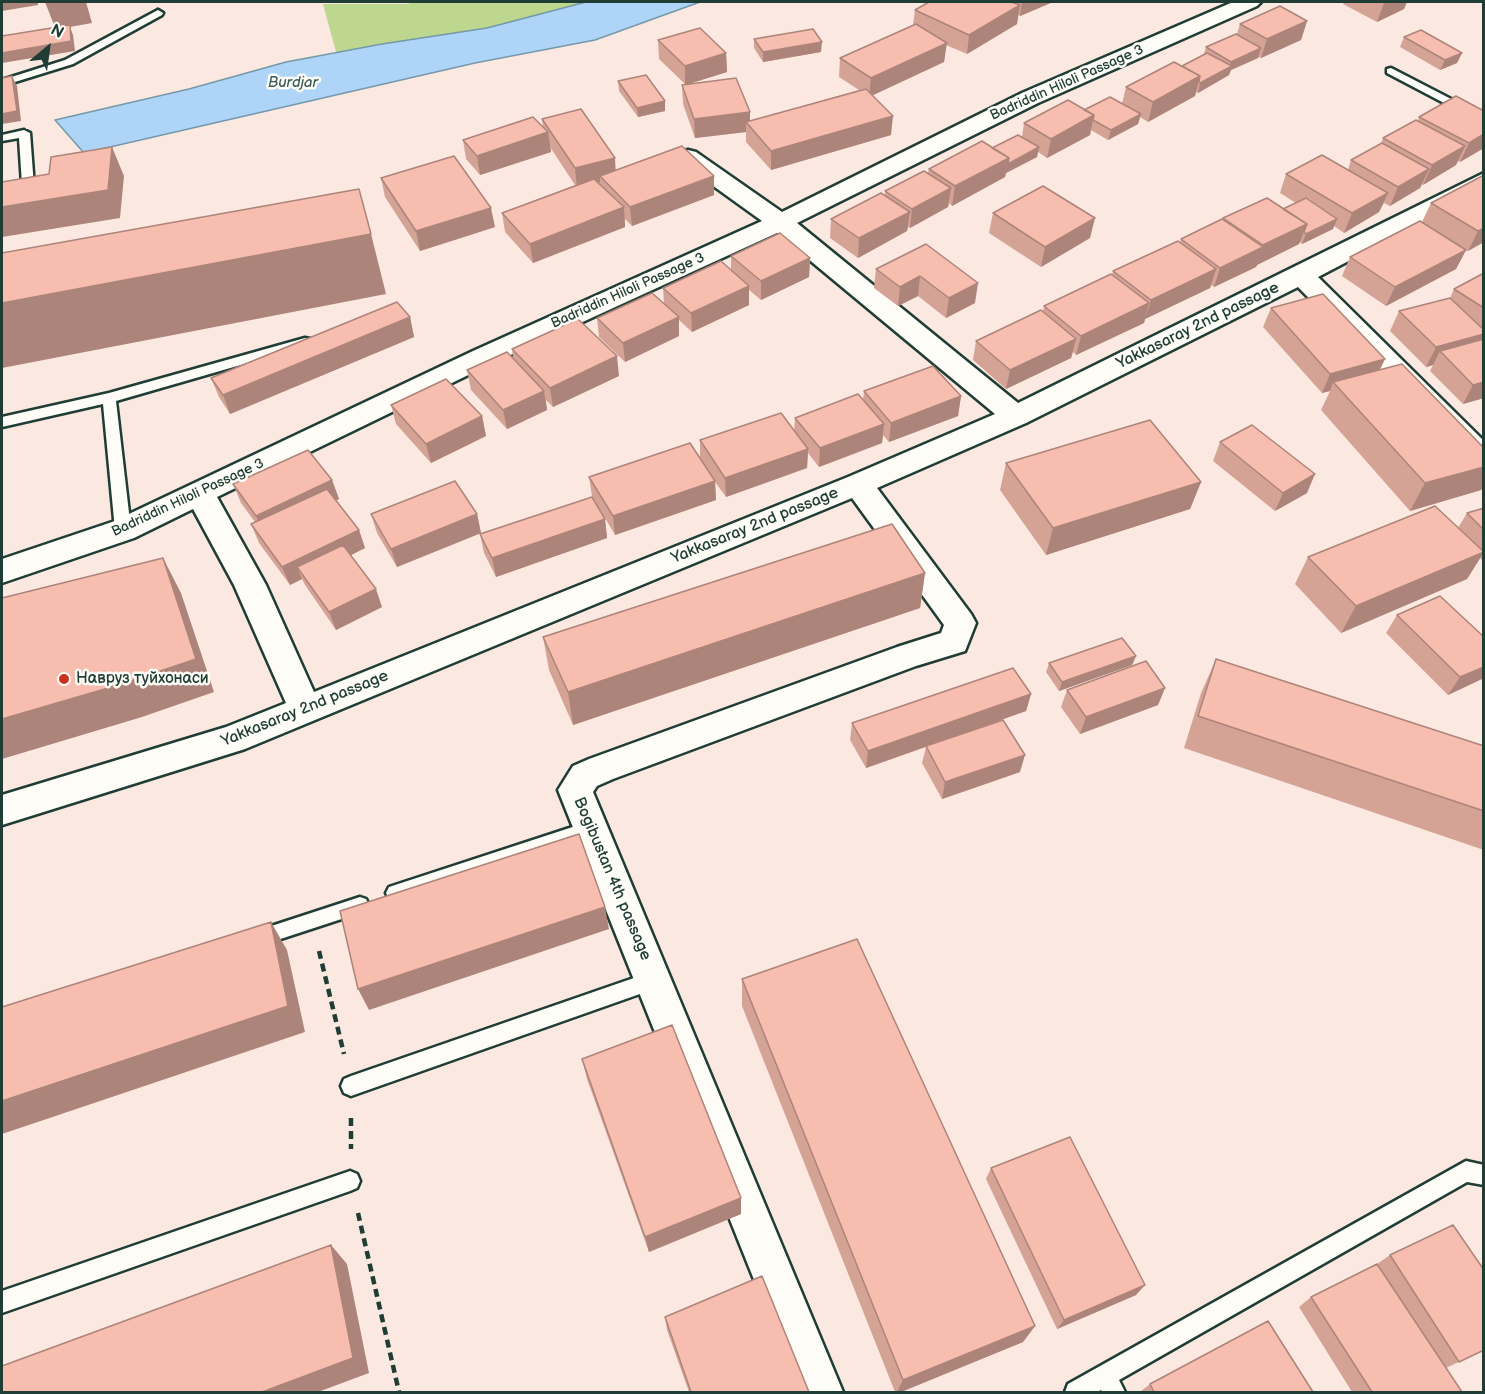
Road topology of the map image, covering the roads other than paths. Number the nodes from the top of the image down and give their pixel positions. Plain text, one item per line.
1 (1250, 2) edge
2 (158, 13) dead end
3 (1390, 71) dead end
4 (2, 83) edge
5 (1484, 121) edge
6 (2, 138) edge
7 (688, 157) edge
8 (1484, 180) edge
9 (29, 200) edge
10 (780, 222) junction
11 (1301, 275) junction
12 (313, 340) edge
13 (109, 398) junction
14 (1016, 416) junction
15 (2, 422) edge
16 (1484, 459) edge
17 (858, 484) junction
18 (200, 494) junction
19 (123, 530) junction
20 (2, 571) edge
21 (306, 710) junction
22 (2, 810) edge
23 (591, 829) junction
24 (234, 945) edge
25 (654, 980) junction
26 (351, 1086) dead end
27 (1484, 1175) edge
28 (350, 1181) dead end
29 (2, 1302) edge
30 (1110, 1384) edge
31 (821, 1392) edge
32 (1077, 1392) edge

1 - 10 street, Badriddin Hiloli Passage 3
2 - 4 lane
3 - 5 lane
6 - 9 lane
7 - 10 street
8 - 11 street, Yakkasaray 2nd passage
10 - 14 street
10 - 18 street, Badriddin Hiloli Passage 3
11 - 14 street, Yakkasaray 2nd passage
11 - 16 street
12 - 13 lane
13 - 15 lane
13 - 19 lane
14 - 17 street, Yakkasaray 2nd passage
17 - 21 street, Yakkasaray 2nd passage
17 - 23 street, Bogibustan 4th passage
18 - 19 street, Badriddin Hiloli Passage 3
18 - 21 street
19 - 20 street, Badriddin Hiloli Passage 3
21 - 22 street, Yakkasaray 2nd passage
23 - 24 lane
23 - 25 street, Bogibustan 4th passage
25 - 26 lane
25 - 31 street, Bogibustan 4th passage
27 - 30 lane
28 - 29 lane
30 - 32 lane

